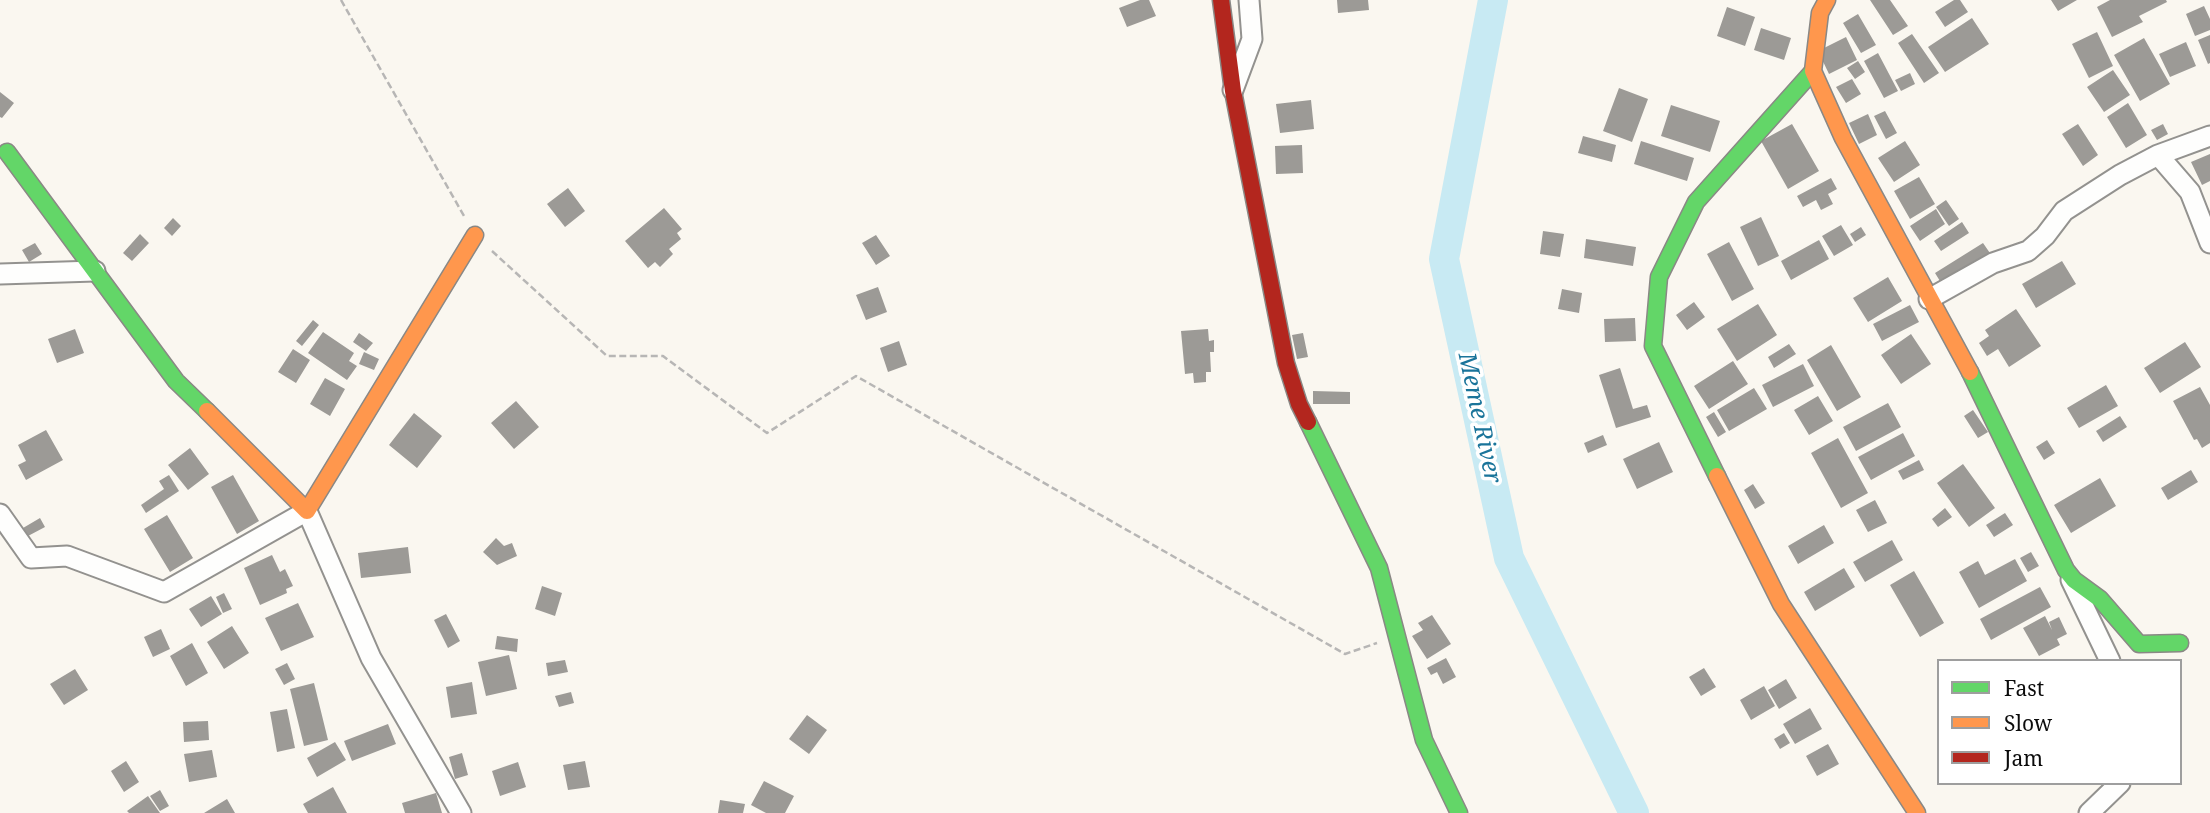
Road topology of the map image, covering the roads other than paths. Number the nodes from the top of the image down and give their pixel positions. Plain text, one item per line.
1 (1221, 0) edge
2 (1249, 0) edge
3 (1827, 0) edge
4 (1813, 71) junction
5 (1233, 91) junction
6 (2210, 136) edge
7 (7, 152) dead end
8 (2158, 155) junction
9 (475, 235) road end
10 (2210, 243) edge
11 (95, 271) junction
12 (0, 274) edge
13 (1929, 299) junction
14 (307, 511) junction
15 (0, 514) edge
16 (2066, 570) junction
17 (2180, 643) dead end
18 (2109, 659) edge
19 (2118, 785) edge
20 (461, 813) edge
21 (1459, 813) edge
22 (1917, 813) edge
23 (2088, 813) edge

1 - 5 street
2 - 5 street
3 - 4 street
4 - 13 street
4 - 22 street
5 - 21 street
6 - 8 street
7 - 11 street
8 - 10 street
8 - 13 street
9 - 14 street
11 - 12 street
11 - 14 street
13 - 16 street
14 - 15 street
14 - 20 street
16 - 17 street
16 - 18 street
19 - 23 street

